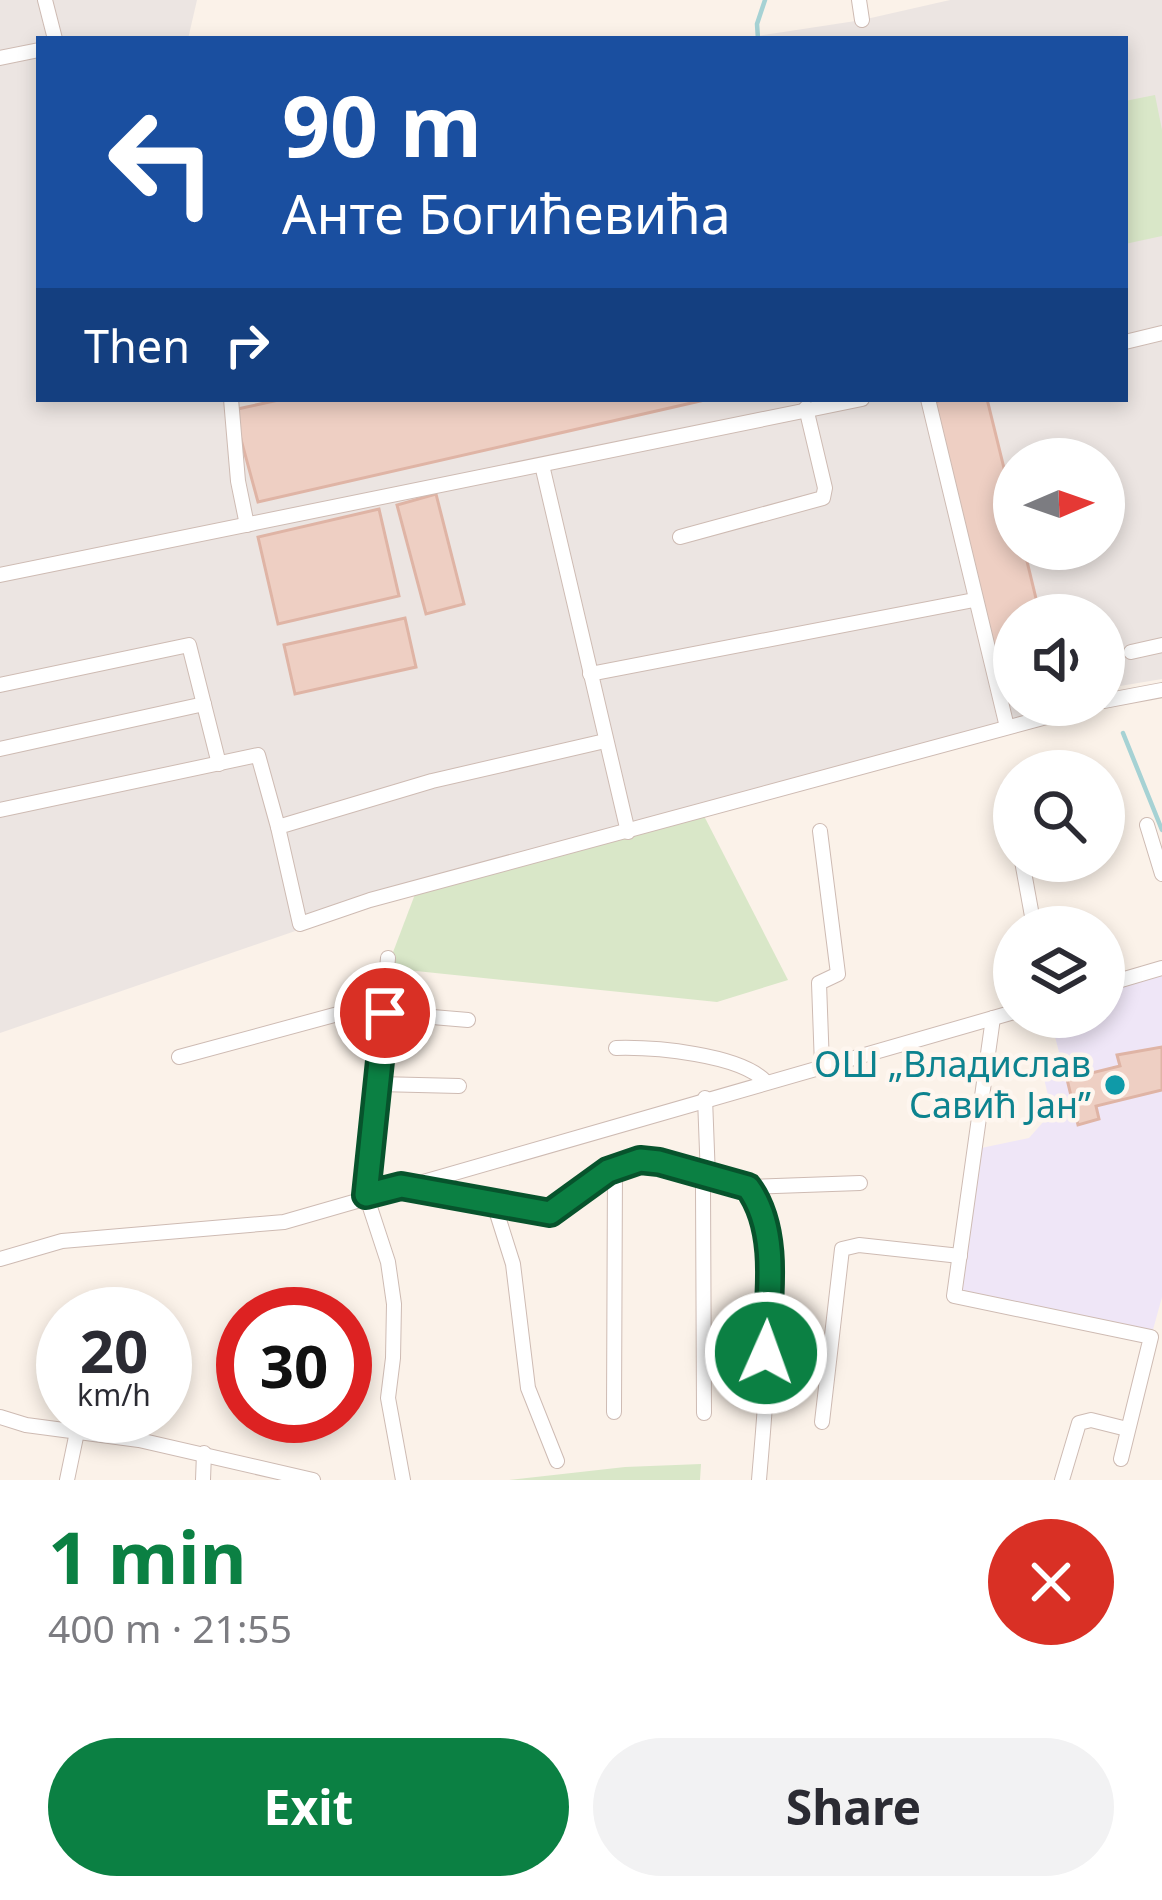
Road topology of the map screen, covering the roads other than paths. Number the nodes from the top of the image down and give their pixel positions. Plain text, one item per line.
1 (45, 0) edge
2 (859, 0) edge
3 (862, 20) dead end
4 (54, 36) edge
5 (36, 51) edge
6 (0, 58) edge
7 (1162, 332) edge
8 (1128, 341) edge
9 (231, 402) edge
10 (843, 402) edge
11 (929, 402) edge
12 (806, 408) junction
13 (542, 464) junction
14 (247, 525) junction
15 (680, 537) dead end
16 (0, 575) edge
17 (974, 600) junction
18 (1162, 645) edge
19 (1131, 652) dead end
20 (590, 674) junction
21 (0, 685) edge
22 (1162, 690) edge
23 (1125, 697) edge
24 (204, 704) junction
25 (1011, 726) edge
26 (1007, 727) junction
27 (605, 741) junction
28 (0, 749) edge
29 (219, 764) junction
30 (0, 810) edge
31 (1147, 825) dead end
32 (278, 827) junction
33 (820, 831) dead end
34 (628, 832) junction
35 (1162, 874) edge
36 (388, 958) dead end
37 (1162, 968) edge
38 (1125, 979) edge
39 (385, 1007) junction
40 (993, 1018) joint
41 (468, 1020) dead end
42 (616, 1048) dead end
43 (179, 1057) dead end
44 (822, 1066) junction
45 (766, 1082) junction
46 (378, 1084) junction
47 (459, 1087) dead end
48 (705, 1098) junction
49 (615, 1167) junction
50 (708, 1178) junction
51 (860, 1183) dead end
52 (401, 1186) junction
53 (748, 1187) junction
54 (366, 1195) junction
55 (494, 1204) junction
56 (960, 1256) junction
57 (0, 1259) edge
58 (614, 1412) dead end
59 (704, 1414) dead end
60 (0, 1418) edge
61 (822, 1422) dead end
62 (36, 1425) edge
63 (1126, 1429) junction
64 (75, 1443) edge
65 (144, 1443) edge
66 (205, 1453) junction
67 (1121, 1459) dead end
68 (557, 1461) dead end
69 (402, 1479) edge
70 (67, 1480) edge
71 (203, 1480) edge
72 (314, 1480) edge
73 (759, 1480) edge
74 (1062, 1480) edge

1 - 4 street
2 - 3 street
5 - 6 street
7 - 8 street
9 - 14 street
10 - 12 street
11 - 17 street
12 - 13 street
12 - 15 street
13 - 14 street
13 - 20 street
14 - 16 street
17 - 20 street
17 - 26 street
18 - 19 street
20 - 27 street
21 - 24 street
22 - 23 street
24 - 28 street
24 - 29 street
25 - 26 street
26 - 34 street
27 - 32 street
27 - 34 street
29 - 30 street
29 - 32 street
31 - 35 street
32 - 34 street
33 - 44 street
36 - 39 street
37 - 38 street
39 - 41 street
39 - 43 street
39 - 46 street
40 - 44 street
40 - 56 street
42 - 45 street
44 - 45 street
45 - 48 street
46 - 47 street
46 - 54 street
48 - 50 street
48 - 52 street
49 - 50 street
49 - 55 street
49 - 58 street
50 - 53 street
50 - 59 street
51 - 53 street
52 - 54 street
52 - 55 street
53 - 73 street
54 - 57 street
54 - 69 street
55 - 68 street
56 - 61 street
56 - 63 street
60 - 62 street
63 - 67 street
63 - 74 street
64 - 70 street
65 - 66 street
66 - 71 street
66 - 72 street

